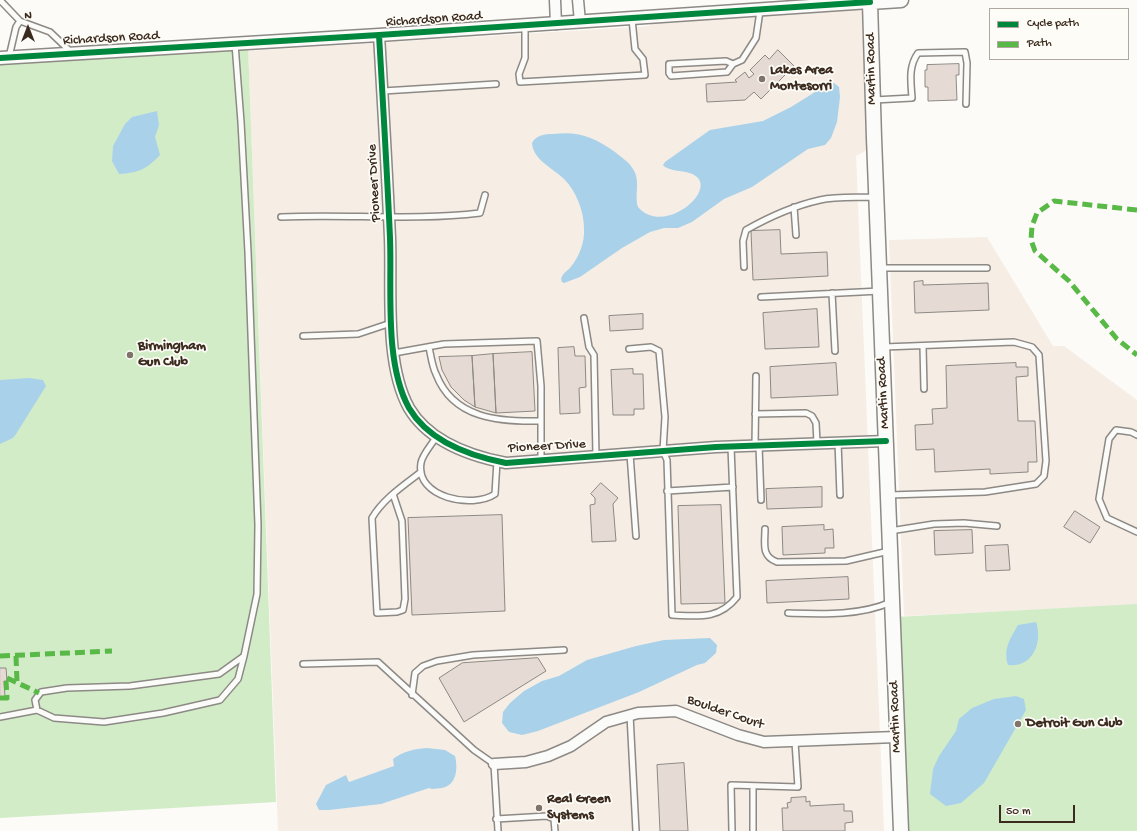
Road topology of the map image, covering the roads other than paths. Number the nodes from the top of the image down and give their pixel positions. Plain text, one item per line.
1 (0, 0) edge
2 (555, 0) edge
3 (578, 0) edge
4 (901, 0) edge
5 (870, 2) junction
6 (760, 10) junction
7 (632, 19) junction
8 (20, 21) junction
9 (580, 22) junction
10 (556, 24) junction
11 (525, 25) junction
12 (379, 35) junction
13 (235, 44) junction
14 (73, 54) junction
15 (4, 58) edge
16 (733, 64) junction
17 (496, 84) dead end
18 (383, 91) junction
19 (873, 100) junction
20 (966, 104) dead end
21 (485, 195) dead end
22 (876, 197) junction
23 (794, 207) junction
24 (282, 217) dead end
25 (388, 218) junction
26 (796, 235) dead end
27 (744, 267) dead end
28 (879, 268) junction
29 (987, 268) dead end
30 (880, 291) junction
31 (832, 294) junction
32 (761, 297) dead end
33 (584, 318) dead end
34 (392, 323) junction
35 (303, 336) dead end
36 (923, 346) junction
37 (429, 347) junction
38 (882, 347) junction
39 (629, 349) dead end
40 (835, 351) dead end
41 (394, 352) junction
42 (756, 376) dead end
43 (924, 389) dead end
44 (755, 414) junction
45 (540, 421) junction
46 (1137, 435) edge
47 (436, 436) junction
48 (886, 440) junction
49 (838, 442) junction
50 (817, 443) junction
51 (757, 446) junction
52 (731, 447) junction
53 (663, 451) junction
54 (630, 454) junction
55 (596, 456) junction
56 (541, 460) junction
57 (497, 461) junction
58 (421, 472) junction
59 (733, 487) junction
60 (667, 491) junction
61 (393, 494) junction
62 (840, 495) dead end
63 (888, 495) junction
64 (761, 500) dead end
65 (997, 526) dead end
66 (764, 529) dead end
67 (889, 531) junction
68 (1137, 532) edge
69 (636, 536) dead end
70 (890, 550) junction
71 (891, 601) junction
72 (788, 613) dead end
73 (564, 650) dead end
74 (244, 656) junction
75 (303, 664) dead end
76 (412, 695) junction
77 (37, 710) junction
78 (630, 715) junction
79 (0, 717) edge
80 (896, 737) junction
81 (795, 742) junction
82 (494, 764) junction
83 (753, 786) junction
84 (496, 819) junction
85 (498, 831) edge
86 (555, 831) edge
87 (636, 831) edge
88 (732, 831) edge
89 (753, 831) edge
90 (901, 831) edge

1 - 8 lane
2 - 10 street
3 - 9 street
4 - 5 main road, Richardson Road
5 - 6 street, Richardson Road
5 - 19 main road, Martin Road
6 - 7 street, Richardson Road
6 - 16 lane
7 - 9 street, Richardson Road
7 - 11 lane
8 - 14 lane
8 - 15 lane
9 - 10 street, Richardson Road
10 - 11 street, Richardson Road
11 - 12 street, Richardson Road
12 - 13 street, Richardson Road
12 - 18 street, Pioneer Drive
13 - 14 street, Richardson Road
13 - 74 lane
14 - 15 street, Richardson Road
16 - 16 lane
17 - 18 lane
18 - 25 street, Pioneer Drive
19 - 20 lane
19 - 22 main road, Martin Road
21 - 25 lane
22 - 23 lane
22 - 28 main road, Martin Road
23 - 26 lane
23 - 27 lane
24 - 25 lane
25 - 34 street, Pioneer Drive
28 - 29 lane
28 - 30 main road, Martin Road
30 - 31 lane
30 - 38 main road, Martin Road
31 - 32 lane
31 - 40 lane
33 - 55 lane
34 - 35 lane
34 - 41 street, Pioneer Drive
36 - 38 lane
36 - 43 lane
36 - 63 lane
37 - 41 lane
37 - 45 lane
37 - 45 lane
38 - 48 main road, Martin Road
39 - 53 lane
41 - 47 street, Pioneer Drive
42 - 44 lane
44 - 50 lane
44 - 51 lane
45 - 56 lane
46 - 68 lane
47 - 57 street, Pioneer Drive
47 - 58 lane
48 - 49 street, Pioneer Drive
48 - 63 main road, Martin Road
49 - 50 street, Pioneer Drive
49 - 62 lane
50 - 51 street, Pioneer Drive
51 - 52 street, Pioneer Drive
51 - 64 lane
52 - 53 street, Pioneer Drive
52 - 59 lane
53 - 54 street, Pioneer Drive
53 - 60 lane
54 - 55 street, Pioneer Drive
54 - 69 lane
55 - 56 street, Pioneer Drive
56 - 57 street, Pioneer Drive
57 - 58 lane
58 - 61 lane
59 - 60 lane
59 - 60 lane
61 - 61 lane
63 - 67 main road, Martin Road
65 - 67 lane
66 - 70 lane
67 - 70 main road, Martin Road
70 - 71 main road, Martin Road
71 - 72 lane
71 - 80 main road, Martin Road
73 - 76 lane
74 - 77 lane
74 - 77 lane
75 - 76 lane
76 - 82 lane
77 - 79 lane
78 - 81 street, Boulder Court
78 - 82 street, Boulder Court
78 - 87 lane
80 - 81 street, Boulder Court
80 - 90 main road, Martin Road
81 - 83 lane
82 - 84 lane
83 - 88 lane
83 - 89 lane
84 - 85 lane
84 - 86 lane

